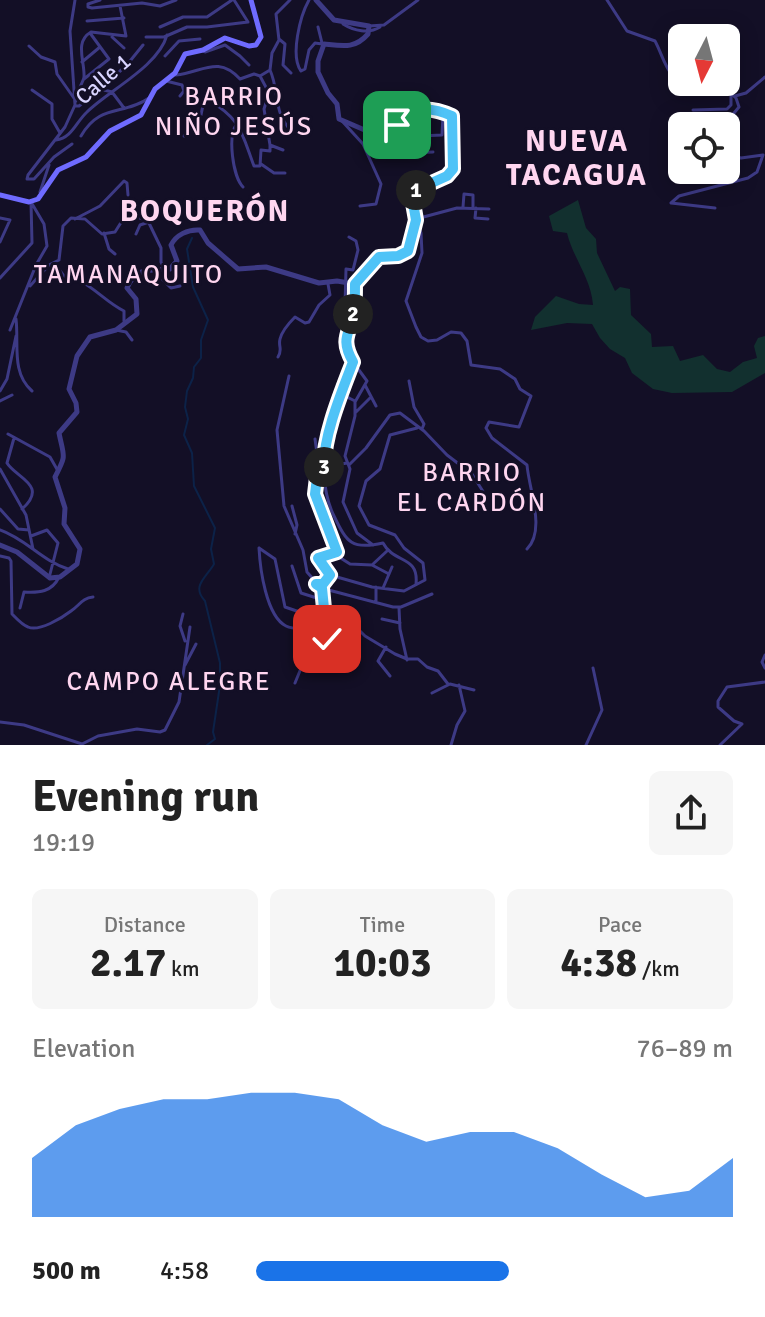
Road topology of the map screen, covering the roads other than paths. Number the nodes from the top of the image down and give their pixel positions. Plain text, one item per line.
1 (75, 0) edge
2 (100, 0) edge
3 (176, 0) edge
4 (233, 0) edge
5 (251, 0) edge
6 (290, 0) edge
7 (309, 0) edge
8 (316, 0) edge
9 (418, 0) edge
10 (607, 0) edge
11 (88, 2) edge
12 (120, 6) junction
13 (124, 18) junction
14 (87, 21) dead end
15 (160, 27) dead end
16 (318, 27) dead end
17 (369, 29) junction
18 (90, 33) junction
19 (110, 35) junction
20 (167, 35) junction
21 (146, 37) dead end
22 (200, 39) dead end
23 (279, 39) junction
24 (323, 44) junction
25 (143, 45) dead end
26 (29, 46) dead end
27 (100, 47) junction
28 (124, 48) dead end
29 (160, 49) junction
30 (203, 50) junction
31 (82, 62) junction
32 (249, 65) dead end
33 (270, 70) junction
34 (668, 70) edge
35 (291, 73) dead end
36 (173, 74) junction
37 (260, 76) junction
38 (765, 77) edge
39 (84, 79) junction
40 (162, 81) junction
41 (98, 89) junction
42 (32, 90) dead end
43 (112, 92) junction
44 (740, 93) edge
45 (152, 96) junction
46 (180, 96) dead end
47 (732, 96) edge
48 (83, 102) junction
49 (75, 104) junction
50 (124, 108) junction
51 (416, 109) junction
52 (693, 110) dead end
53 (443, 112) junction
54 (342, 121) junction
55 (237, 124) junction
56 (288, 127) dead end
57 (60, 133) junction
58 (81, 136) dead end
59 (184, 136) dead end
60 (381, 140) dead end
61 (54, 141) junction
62 (72, 144) dead end
63 (270, 145) junction
64 (283, 150) dead end
65 (433, 152) dead end
66 (740, 158) edge
67 (50, 162) junction
68 (261, 164) junction
69 (285, 173) dead end
70 (740, 180) edge
71 (725, 184) edge
72 (243, 187) dead end
73 (1, 195) edge
74 (128, 195) dead end
75 (40, 197) junction
76 (31, 202) junction
77 (360, 206) dead end
78 (463, 208) junction
79 (474, 208) junction
80 (715, 208) dead end
81 (489, 209) dead end
82 (0, 218) edge
83 (75, 219) junction
84 (416, 219) junction
85 (488, 219) dead end
86 (149, 222) junction
87 (8, 227) junction
88 (104, 233) junction
89 (136, 234) dead end
90 (0, 235) edge
91 (349, 237) dead end
92 (0, 242) edge
93 (115, 254) dead end
94 (54, 263) junction
95 (166, 270) junction
96 (0, 278) edge
97 (328, 284) junction
98 (344, 284) junction
99 (355, 284) junction
100 (30, 286) junction
101 (180, 286) dead end
102 (16, 315) junction
103 (335, 315) dead end
104 (123, 326) junction
105 (17, 328) junction
106 (10, 330) dead end
107 (116, 330) junction
108 (132, 340) dead end
109 (278, 357) dead end
110 (353, 362) junction
111 (289, 376) dead end
112 (409, 381) dead end
113 (365, 385) junction
114 (0, 391) edge
115 (32, 391) dead end
116 (340, 394) junction
117 (12, 395) dead end
118 (371, 397) junction
119 (0, 401) edge
120 (355, 401) junction
121 (376, 406) dead end
122 (355, 413) junction
123 (419, 429) junction
124 (8, 434) dead end
125 (14, 438) junction
126 (315, 439) dead end
127 (348, 464) junction
128 (322, 467) junction
129 (0, 469) edge
130 (58, 471) junction
131 (484, 493) dead end
132 (292, 506) dead end
133 (0, 509) edge
134 (22, 509) junction
135 (0, 530) edge
136 (29, 530) junction
137 (295, 534) junction
138 (31, 536) junction
139 (0, 545) edge
140 (373, 545) junction
141 (33, 549) junction
142 (527, 549) dead end
143 (387, 551) junction
144 (337, 552) junction
145 (0, 556) edge
146 (54, 563) junction
147 (372, 565) junction
148 (292, 566) dead end
149 (392, 567) dead end
150 (72, 569) junction
151 (389, 574) junction
152 (330, 575) junction
153 (59, 577) junction
154 (49, 578) junction
155 (316, 584) junction
156 (416, 584) junction
157 (376, 587) junction
158 (322, 588) junction
159 (383, 588) junction
160 (432, 594) dead end
161 (93, 597) dead end
162 (323, 600) junction
163 (376, 602) junction
164 (399, 607) junction
165 (20, 608) dead end
166 (183, 614) dead end
167 (382, 619) dead end
168 (400, 623) junction
169 (328, 626) junction
170 (190, 627) dead end
171 (311, 630) junction
172 (327, 639) junction
173 (186, 642) junction
174 (196, 644) dead end
175 (386, 647) junction
176 (765, 655) edge
177 (407, 660) junction
178 (185, 665) junction
179 (593, 668) dead end
180 (765, 668) edge
181 (390, 676) dead end
182 (765, 682) edge
183 (295, 683) dead end
184 (448, 684) junction
185 (459, 685) junction
186 (474, 690) dead end
187 (432, 693) dead end
188 (0, 722) edge
189 (451, 745) edge
190 (586, 745) edge
191 (720, 745) edge

1 - 49 street
2 - 11 street
3 - 12 street
4 - 15 street
4 - 20 street
5 - 30 main road
6 - 23 street
7 - 24 street
8 - 17 street
9 - 17 street
10 - 34 street
11 - 12 street
12 - 13 street
13 - 14 street
13 - 19 street
16 - 24 street
17 - 24 street
18 - 19 street
18 - 27 street
18 - 31 street
19 - 28 street
20 - 21 street
20 - 29 street, Calle 1
22 - 29 street
23 - 33 street
23 - 35 street
24 - 54 street
25 - 41 street
26 - 49 street
27 - 31 street
27 - 39 street
29 - 43 street, Calle 1
30 - 32 street
30 - 36 main road
31 - 39 street
33 - 37 street
33 - 56 street
36 - 37 street
36 - 40 main road
37 - 63 street
38 - 44 street
39 - 48 street
40 - 45 main road
40 - 46 street
41 - 43 street
41 - 48 street
42 - 57 street
43 - 50 street
43 - 61 street, Calle 1
45 - 50 street
45 - 75 main road
47 - 52 street
48 - 49 street
49 - 57 street
50 - 58 street
51 - 53 street
51 - 54 street
51 - 60 street
53 - 65 street
53 - 84 street
54 - 77 street
55 - 59 street
55 - 68 street
55 - 72 street
57 - 61 street
61 - 67 street
62 - 67 street
63 - 64 street
63 - 68 street
66 - 70 street
67 - 75 street
68 - 69 street
71 - 80 street
73 - 76 main road
74 - 83 street
75 - 76 main road
76 - 96 street
76 - 100 street
78 - 79 street
78 - 79 street
78 - 84 street
79 - 81 street
79 - 85 street
82 - 87 street
83 - 88 street
83 - 94 street
84 - 99 street
84 - 142 street
86 - 88 street
86 - 89 street
86 - 95 street
87 - 90 street
87 - 92 street
88 - 93 street
91 - 98 street
94 - 100 street
94 - 104 street
95 - 97 street
95 - 101 street
95 - 104 street
97 - 98 street
97 - 109 street
98 - 99 street
98 - 103 street
99 - 110 street
100 - 102 street
102 - 105 street
102 - 106 street
104 - 107 street
105 - 114 street
105 - 115 street
107 - 108 street
107 - 130 street
110 - 113 street
110 - 116 street
111 - 137 street
112 - 123 street
113 - 118 street
113 - 120 street
116 - 120 street
116 - 128 street
117 - 119 street
118 - 121 street
118 - 122 street
120 - 122 street
122 - 127 street
123 - 127 street
123 - 131 street
123 - 156 street
124 - 125 street
125 - 130 street
125 - 134 street
126 - 128 street
127 - 128 street
127 - 140 street
128 - 140 street
128 - 144 street
129 - 134 street
130 - 150 street
132 - 137 street
133 - 136 street
134 - 136 street
135 - 141 street
136 - 138 street
137 - 155 street
138 - 141 street
138 - 146 street
139 - 154 street
140 - 143 street
141 - 146 street
143 - 147 street
143 - 156 street
144 - 147 street
144 - 152 street
145 - 161 street
146 - 150 street
146 - 154 street
147 - 151 street
148 - 162 street
149 - 151 street
150 - 153 street
151 - 159 street
152 - 155 street
152 - 157 street
153 - 154 street
153 - 165 street
155 - 158 street
156 - 159 street
157 - 159 street
157 - 163 street
158 - 162 street
158 - 163 street
160 - 164 street
162 - 169 street
163 - 164 street
164 - 168 street
166 - 173 street
167 - 168 street
168 - 177 street
169 - 171 street
169 - 172 street
170 - 173 street
171 - 172 street
171 - 183 street
172 - 175 street
173 - 178 street
174 - 178 street
175 - 177 street
175 - 181 street
176 - 180 street
177 - 184 street
178 - 188 street
179 - 190 street
182 - 191 street
184 - 185 street
184 - 187 street
185 - 186 street
185 - 189 street

